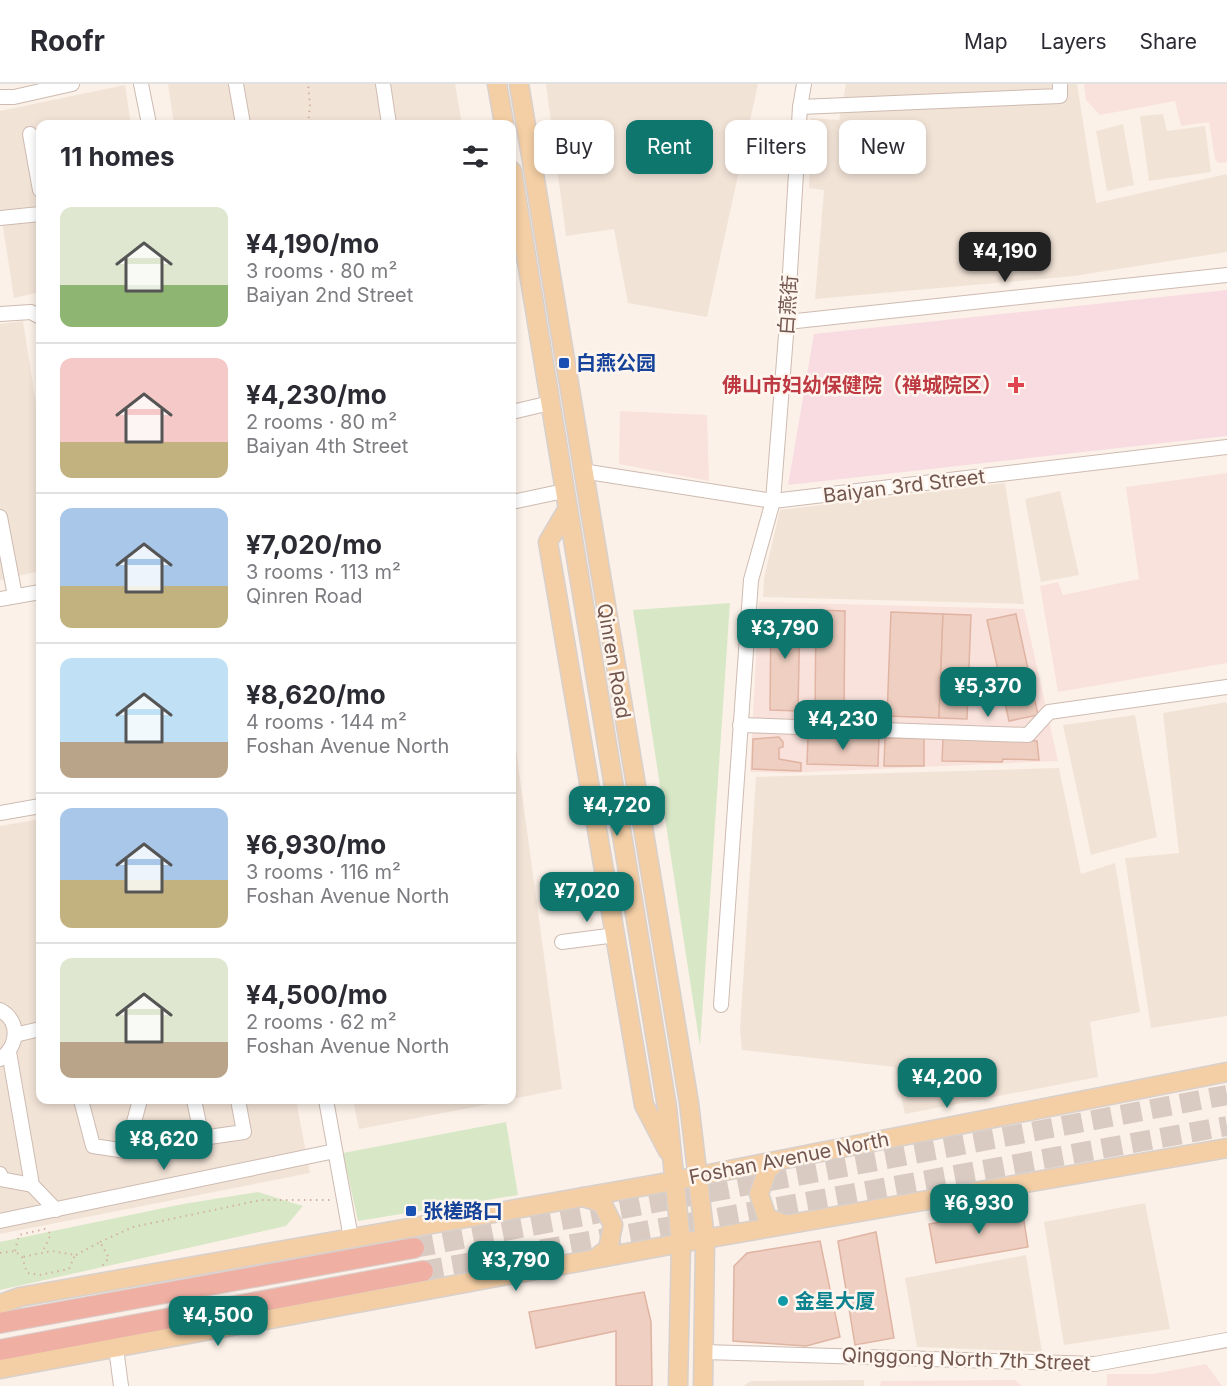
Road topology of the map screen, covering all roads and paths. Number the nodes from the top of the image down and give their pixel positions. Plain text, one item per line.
1 (4, 84) edge
2 (72, 84) edge
3 (141, 84) edge
4 (236, 84) edge
5 (308, 84) edge
6 (383, 84) edge
7 (497, 84) edge
8 (519, 84) edge
9 (804, 84) edge
10 (1060, 84) edge
11 (0, 97) edge
12 (14, 97) junction
13 (800, 107) junction
14 (148, 120) edge
15 (242, 120) edge
16 (308, 120) edge
17 (388, 120) edge
18 (503, 120) edge
19 (30, 134) dead end
20 (36, 168) edge
21 (516, 195) edge
22 (36, 214) edge
23 (0, 218) edge
24 (1227, 275) edge
25 (0, 314) edge
26 (36, 315) edge
27 (787, 322) junction
28 (550, 403) junction
29 (516, 411) edge
30 (1227, 447) edge
31 (582, 471) junction
32 (564, 491) junction
33 (516, 501) edge
34 (773, 501) junction
35 (567, 510) junction
36 (0, 517) edge
37 (36, 593) edge
38 (15, 596) junction
39 (0, 599) edge
40 (1227, 687) edge
41 (740, 725) junction
42 (36, 807) edge
43 (0, 813) edge
44 (616, 935) junction
45 (562, 942) dead end
46 (721, 1005) dead end
47 (0, 1010) edge
48 (36, 1030) edge
49 (15, 1035) junction
50 (4, 1056) edge
51 (1227, 1072) edge
52 (82, 1104) edge
53 (139, 1104) edge
54 (195, 1104) edge
55 (239, 1104) edge
56 (327, 1104) edge
57 (1227, 1148) edge
58 (335, 1151) junction
59 (672, 1161) junction
60 (777, 1161) junction
61 (0, 1174) edge
62 (697, 1176) junction
63 (675, 1181) junction
64 (32, 1185) junction
65 (583, 1197) junction
66 (344, 1199) junction
67 (56, 1210) junction
68 (0, 1221) edge
69 (785, 1224) junction
70 (351, 1238) junction
71 (705, 1239) junction
72 (100, 1242) junction
73 (681, 1243) junction
74 (414, 1248) tunnel mouth
75 (15, 1251) junction
76 (0, 1253) edge
77 (42, 1253) junction
78 (75, 1255) junction
79 (22, 1257) junction
80 (596, 1258) junction
81 (101, 1266) dead end
82 (69, 1269) junction
83 (77, 1271) dead end
84 (423, 1271) tunnel mouth
85 (0, 1304) edge
86 (0, 1323) edge
87 (1227, 1340) edge
88 (116, 1348) junction
89 (0, 1350) edge
90 (703, 1352) junction
91 (0, 1369) edge
92 (121, 1386) edge
93 (678, 1386) edge
94 (703, 1386) edge

1 - 12 street
2 - 12 street
3 - 14 street
4 - 15 street
5 - 16 path
6 - 17 street
7 - 18 main road
8 - 31 main road, Qinren Road
9 - 13 street, 白燕街
10 - 13 street
11 - 12 street
13 - 27 street, 白燕街
19 - 20 street
21 - 28 main road, Qinren Road
22 - 23 street
24 - 27 street
25 - 26 street
27 - 34 street, 白燕街
28 - 29 street
28 - 32 main road, Qinren Road
30 - 34 street, Baiyan 3rd Street
31 - 34 street, Baiyan 3rd Street
31 - 62 main road, Qinren Road
32 - 33 street
32 - 35 main road, Qinren Road
34 - 41 street, 白燕街
35 - 44 main road
35 - 59 main road, Qinren Road
36 - 38 street
37 - 38 street
38 - 39 street
40 - 41 street
41 - 46 street, 白燕街
42 - 43 street
44 - 45 street
44 - 59 main road
47 - 49 street
48 - 49 street
49 - 50 street
50 - 64 street
51 - 60 main road, Foshan Avenue North
52 - 53 street
54 - 55 street
56 - 58 street
57 - 69 main road
58 - 66 street
58 - 67 street
59 - 63 main road, Qinren Road
60 - 62 main road, Foshan Avenue North
60 - 69 main road
61 - 64 street
62 - 63 main road, Foshan Avenue North
62 - 71 main road, Qinren Road
63 - 65 main road, Foshan Avenue North
63 - 73 main road, Qinren Road
64 - 67 street
65 - 70 main road, Foshan Avenue North
65 - 80 main road
66 - 70 street
66 - 72 path
67 - 68 street
69 - 71 main road
70 - 85 main road, Foshan Avenue North
71 - 73 main road
71 - 90 main road, Qinren Road
72 - 78 path
72 - 81 path
73 - 80 main road
73 - 93 main road, Qinren Road
74 - 86 highway
75 - 76 path
75 - 77 path
75 - 79 path
77 - 78 path
77 - 79 path
78 - 82 path
79 - 82 path
80 - 88 main road
82 - 83 path
84 - 89 highway
87 - 90 street, Qinggong North 7th Street
88 - 91 main road
88 - 92 street
90 - 94 main road, Qinren Road

